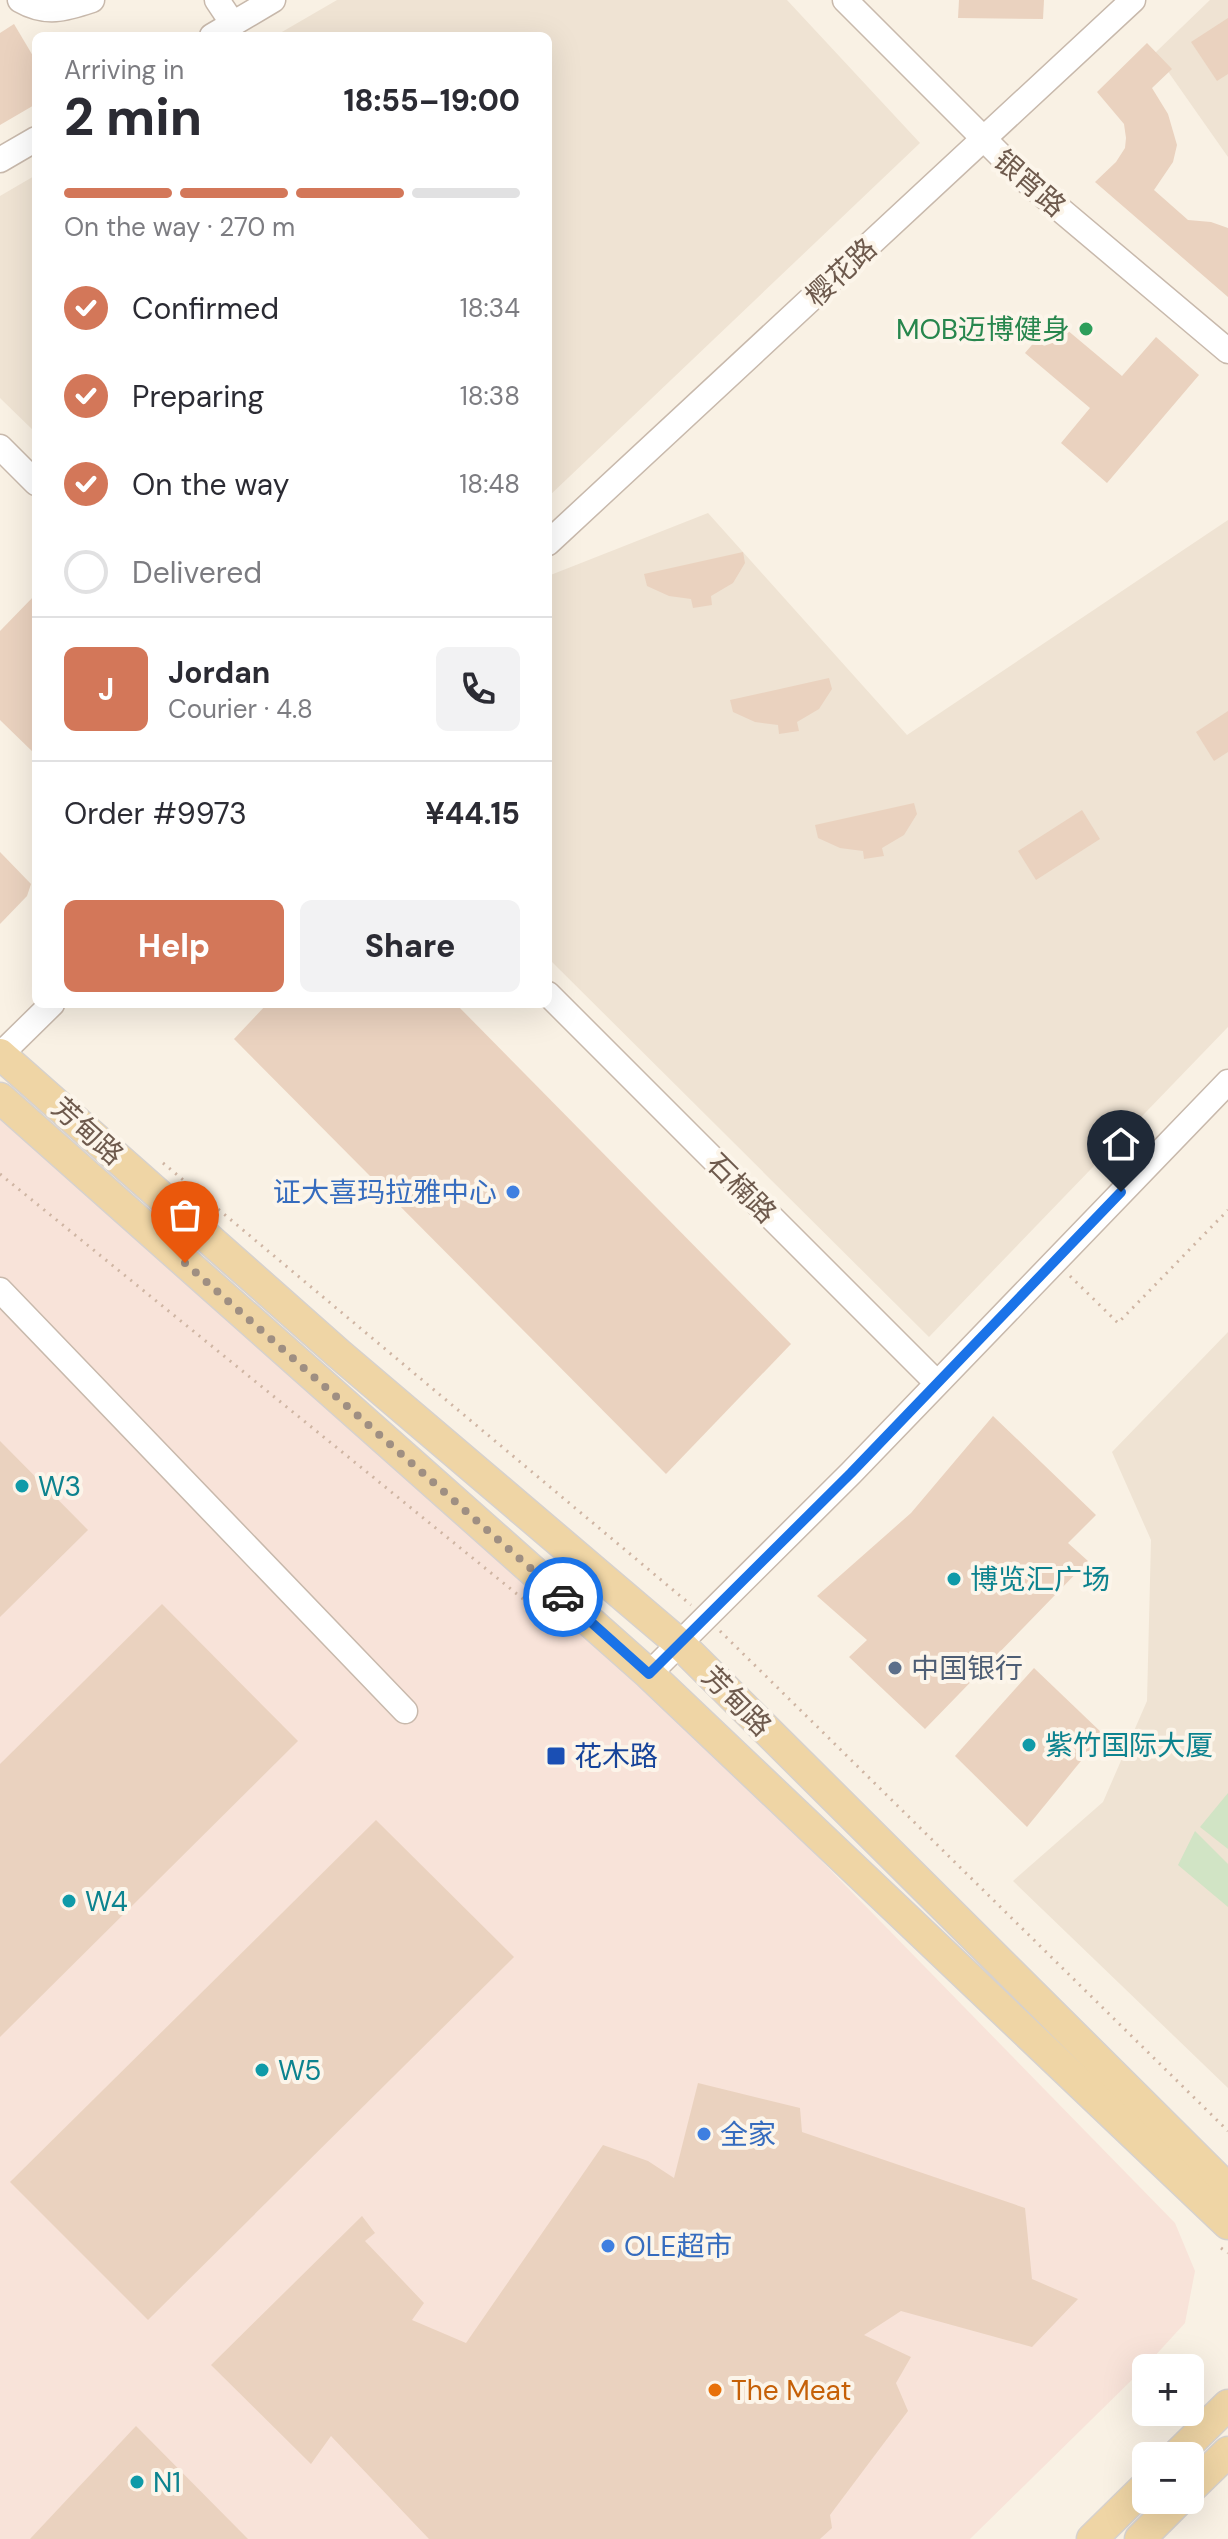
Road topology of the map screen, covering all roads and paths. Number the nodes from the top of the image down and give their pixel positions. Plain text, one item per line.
1 (20, 0) edge
2 (92, 0) edge
3 (217, 0) edge
4 (273, 0) edge
5 (845, 0) edge
6 (1133, 0) edge
7 (222, 30) edge
8 (982, 140) junction
9 (32, 141) edge
10 (0, 160) edge
11 (1228, 351) edge
12 (0, 447) edge
13 (32, 479) edge
14 (552, 539) edge
15 (552, 998) edge
16 (48, 1008) edge
17 (0, 1054) edge
18 (1228, 1082) edge
19 (0, 1098) edge
20 (0, 1174) edge
21 (1228, 1210) edge
22 (1053, 1260) junction
23 (0, 1290) edge
24 (936, 1382) junction
25 (550, 1621) dead end
26 (680, 1644) junction
27 (649, 1674) junction
28 (405, 1711) dead end
29 (1228, 2189) edge
30 (1222, 2234) edge
31 (1228, 2253) edge
32 (1228, 2405) edge
33 (1190, 2442) edge
34 (1228, 2452) edge
35 (1204, 2475) edge
36 (1132, 2500) edge
37 (1165, 2514) edge
38 (1092, 2539) edge
39 (1140, 2539) edge

1 - 2 street
3 - 7 street
4 - 7 street
5 - 8 street, 银宵路
6 - 8 street, 樱花路
8 - 11 street, 银宵路
8 - 14 street, 樱花路
9 - 10 street
12 - 13 street
15 - 24 street, 石楠路
16 - 17 street
17 - 26 main road, 芳甸路
18 - 22 street
19 - 27 main road, 芳甸路
20 - 25 path
21 - 22 path
22 - 24 street
23 - 28 street
24 - 26 street
26 - 27 street
26 - 29 main road, 芳甸路
27 - 30 main road, 芳甸路
30 - 31 path
32 - 33 main road
34 - 35 main road
36 - 38 main road
37 - 39 main road

